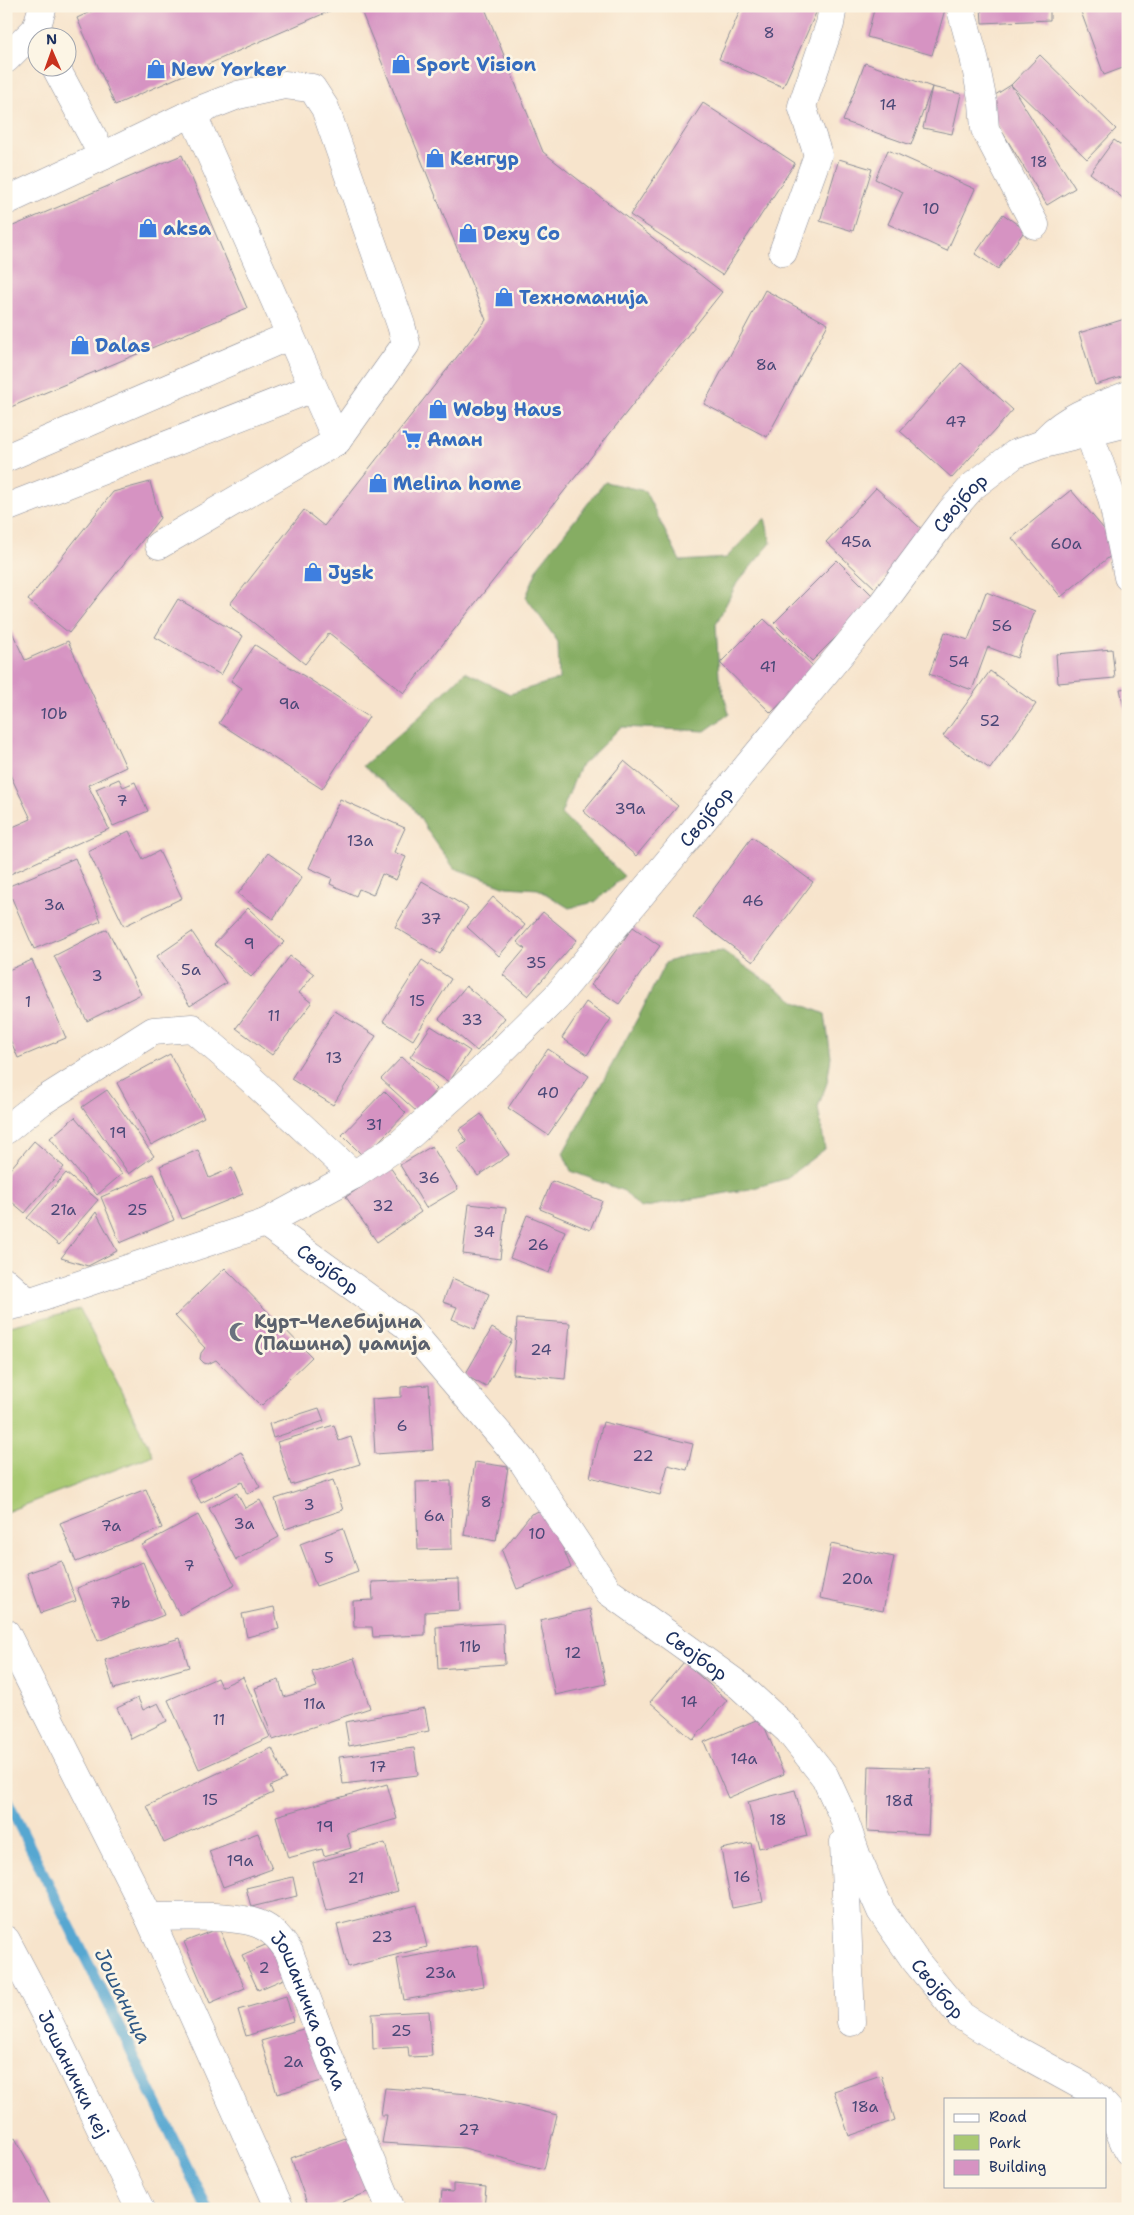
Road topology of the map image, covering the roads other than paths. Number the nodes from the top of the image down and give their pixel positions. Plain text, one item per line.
1 (833, 6) edge
2 (960, 6) edge
3 (40, 24) edge
4 (6, 59) edge
5 (61, 78) edge
6 (192, 113) junction
7 (103, 156) junction
8 (6, 201) edge
9 (1035, 225) dead end
10 (783, 252) dead end
11 (289, 336) junction
12 (313, 388) junction
13 (1128, 395) edge
14 (1128, 423) edge
15 (1089, 433) junction
16 (337, 441) junction
17 (1040, 445) junction
18 (6, 458) edge
19 (6, 508) edge
20 (159, 545) dead end
21 (1128, 577) edge
22 (6, 1130) edge
23 (354, 1175) junction
24 (266, 1223) junction
25 (6, 1282) edge
26 (17, 1304) edge
27 (6, 1633) edge
28 (843, 1816) junction
29 (148, 1917) junction
30 (6, 1940) edge
31 (851, 2022) dead end
32 (1098, 2098) edge
33 (1106, 2107) edge
34 (1128, 2150) edge
35 (140, 2209) edge
36 (280, 2209) edge
37 (391, 2209) edge

1 - 10 street
2 - 9 street
3 - 4 street
5 - 7 street
6 - 7 street
6 - 11 street
6 - 16 street
7 - 8 street
11 - 12 street
11 - 18 street
12 - 16 street
12 - 19 street
13 - 17 street, Својбор
14 - 15 street, Својбор
15 - 17 street, Својбор
15 - 21 street
16 - 20 street
17 - 23 street, Својбор
22 - 23 street
23 - 24 street, Својбор
24 - 26 street, Својбор
24 - 28 street, Својбор
25 - 26 street, Својбор
27 - 29 street
28 - 31 street
28 - 32 street, Својбор
29 - 36 street
29 - 37 street, Јошаничка обала
30 - 35 street, Јошанички кеј
33 - 34 street

